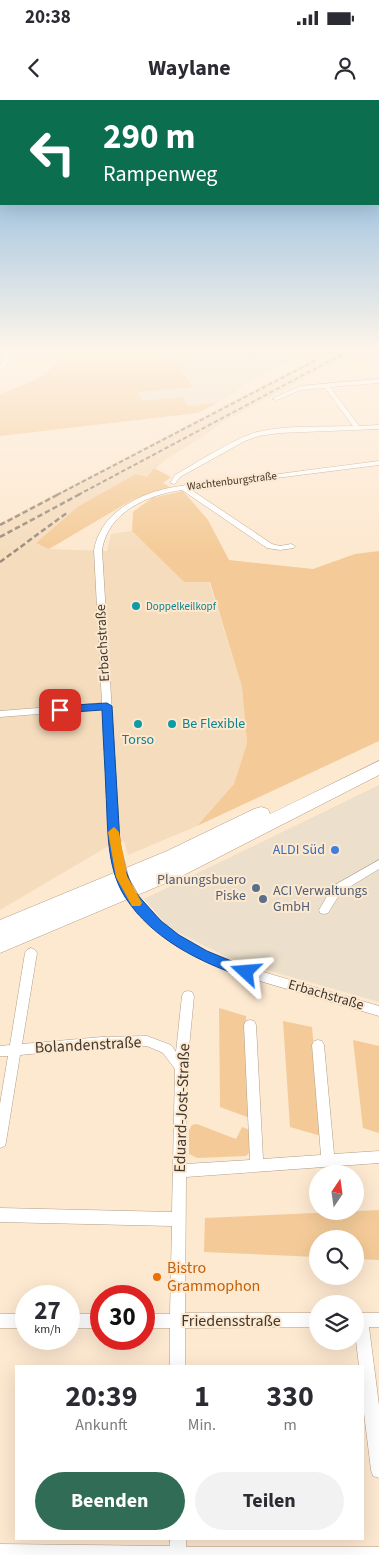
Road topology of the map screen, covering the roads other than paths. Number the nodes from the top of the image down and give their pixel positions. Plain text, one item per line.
1 (349, 417) edge
2 (357, 427) junction
3 (379, 427) edge
4 (379, 463) edge
5 (173, 482) dead end
6 (182, 487) junction
7 (291, 546) dead end
8 (107, 706) junction
9 (0, 714) edge
10 (379, 752) edge
11 (379, 767) edge
12 (379, 864) edge
13 (324, 910) dead end
14 (0, 929) edge
15 (0, 944) edge
16 (31, 952) dead end
17 (188, 996) dead end
18 (379, 1011) edge
19 (250, 1025) dead end
20 (318, 1045) dead end
21 (14, 1049) junction
22 (0, 1051) edge
23 (181, 1068) junction
24 (0, 1142) edge
25 (379, 1157) edge
26 (328, 1161) junction
27 (257, 1166) junction
28 (179, 1170) junction
29 (0, 1216) edge
30 (178, 1220) junction
31 (309, 1320) edge
32 (364, 1320) edge
33 (379, 1320) edge
34 (155, 1321) edge
35 (176, 1321) junction
36 (0, 1322) edge
37 (15, 1322) edge
38 (362, 1350) edge
39 (177, 1365) edge
40 (379, 1470) edge
41 (178, 1540) edge
42 (0, 1552) edge
43 (178, 1555) edge
44 (183, 1555) edge
45 (379, 1555) edge

1 - 2 street
2 - 3 street
2 - 5 street
4 - 6 street, Wachtenburgstraße
6 - 7 street, Wachtenburgstraße
6 - 8 street, Erbachstraße
8 - 9 street
8 - 18 street, Erbachstraße, bridge
10 - 14 highway
11 - 15 highway
12 - 13 street
16 - 21 street, Bolandenstraße
17 - 23 street, Eduard-Jost-Straße
19 - 27 street
20 - 26 street
21 - 22 street, Bolandenstraße
21 - 23 street, Bolandenstraße
21 - 24 street
23 - 28 street, Eduard-Jost-Straße
25 - 26 street
26 - 27 street
27 - 28 street
28 - 30 street, Eduard-Jost-Straße
29 - 30 street
30 - 35 street, Eduard-Jost-Straße
31 - 35 street, Friedensstraße
32 - 33 street
34 - 35 street, Friedensstraße
35 - 39 street, Eduard-Jost-Straße
36 - 37 street
38 - 40 street
41 - 43 street
42 - 43 street
44 - 45 street

